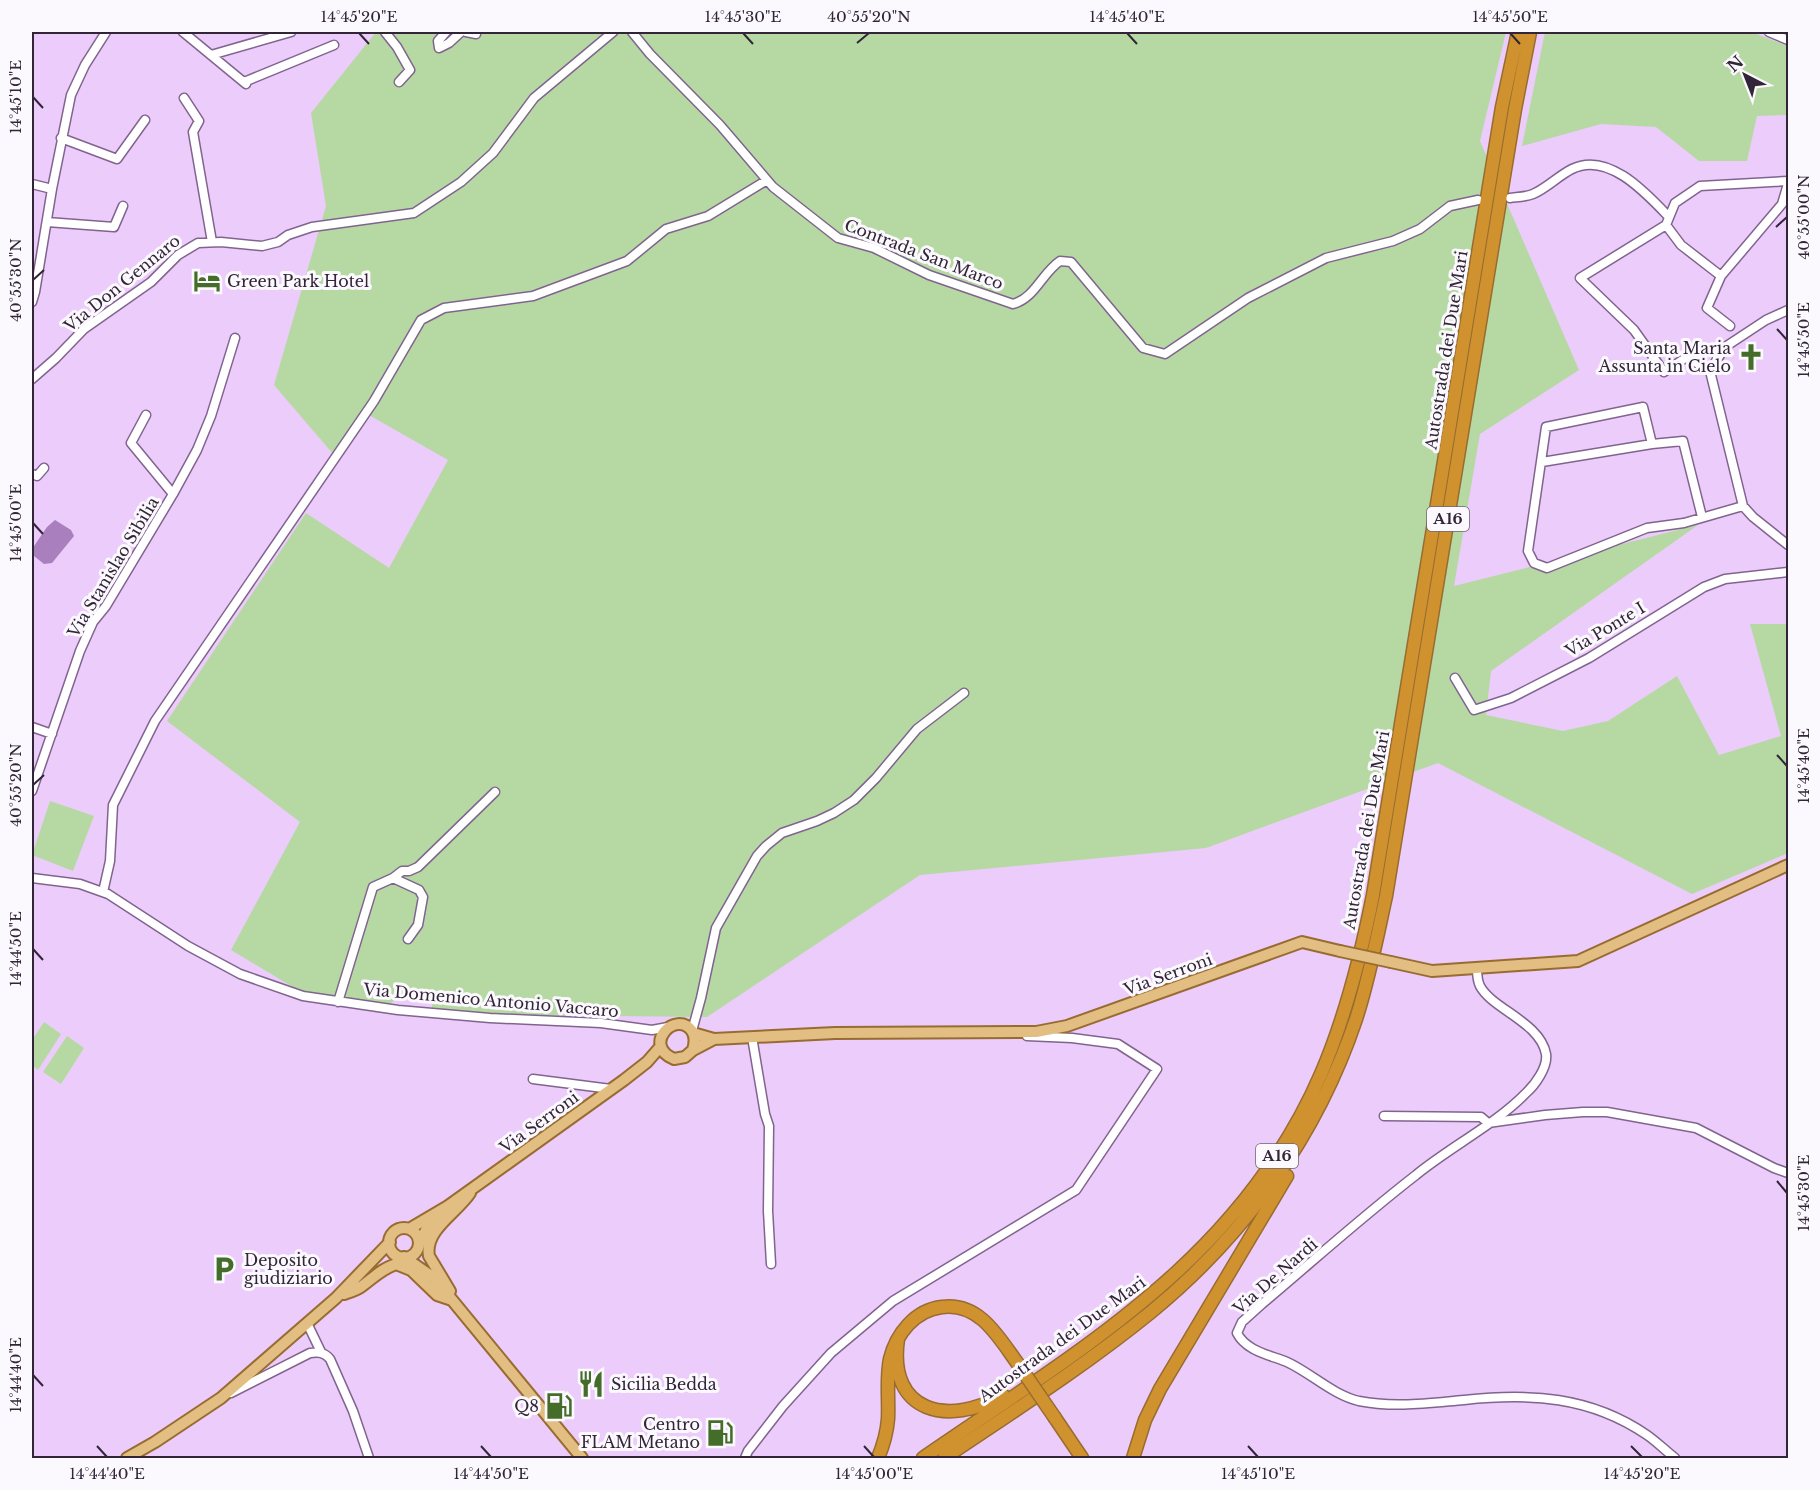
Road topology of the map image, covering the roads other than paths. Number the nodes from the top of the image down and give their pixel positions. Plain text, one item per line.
1 (106, 32) edge
2 (183, 32) edge
3 (291, 32) edge
4 (385, 32) edge
5 (446, 32) edge
6 (461, 32) edge
7 (466, 32) edge
8 (476, 32) edge
9 (613, 32) edge
10 (632, 32) edge
11 (1518, 32) edge
12 (1530, 32) edge
13 (1769, 32) edge
14 (1788, 40) edge
15 (334, 45) dead end
16 (212, 55) junction
17 (399, 82) dead end
18 (184, 98) dead end
19 (145, 120) dead end
20 (61, 138) junction
21 (767, 180) junction
22 (1788, 182) edge
23 (32, 184) edge
24 (52, 189) junction
25 (1510, 198) dead end
26 (1478, 200) dead end
27 (123, 206) dead end
28 (1667, 220) junction
29 (47, 222) junction
30 (212, 242) junction
31 (1721, 276) junction
32 (32, 302) edge
33 (1788, 310) edge
34 (1730, 326) dead end
35 (1472, 327) junction
36 (235, 338) dead end
37 (1712, 368) junction
38 (32, 379) edge
39 (146, 415) dead end
40 (1652, 444) junction
41 (1542, 462) junction
42 (44, 468) dead end
43 (32, 474) edge
44 (173, 494) junction
45 (1743, 506) junction
46 (1702, 517) junction
47 (1788, 545) edge
48 (1788, 572) edge
49 (1455, 678) dead end
50 (964, 693) dead end
51 (1410, 709) junction
52 (32, 727) edge
53 (52, 734) junction
54 (32, 791) edge
55 (495, 792) dead end
56 (1788, 865) edge
57 (32, 878) edge
58 (393, 878) junction
59 (103, 892) junction
60 (408, 939) dead end
61 (1376, 943) junction
62 (1478, 968) junction
63 (338, 1002) junction
64 (668, 1027) junction
65 (652, 1029) junction
66 (689, 1030) junction
67 (1039, 1035) junction
68 (752, 1037) junction
69 (714, 1039) junction
70 (661, 1043) junction
71 (693, 1050) junction
72 (669, 1057) junction
73 (647, 1062) junction
74 (532, 1079) dead end
75 (611, 1089) junction
76 (1384, 1116) dead end
77 (1488, 1123) junction
78 (1788, 1173) edge
79 (474, 1187) junction
80 (448, 1206) junction
81 (409, 1229) junction
82 (390, 1242) junction
83 (419, 1244) junction
84 (401, 1256) junction
85 (1190, 1262) junction
86 (771, 1264) dead end
87 (359, 1276) junction
88 (434, 1278) junction
89 (336, 1298) junction
90 (452, 1300) junction
91 (307, 1323) junction
92 (898, 1339) junction
93 (321, 1352) junction
94 (221, 1398) junction
95 (133, 1457) edge
96 (369, 1458) edge
97 (582, 1458) edge
98 (745, 1458) edge
99 (878, 1458) edge
100 (923, 1458) edge
101 (944, 1458) edge
102 (1082, 1458) edge
103 (1133, 1458) edge
104 (1675, 1458) edge

1 - 20 street
2 - 16 street
3 - 16 street
4 - 17 street
5 - 6 street
7 - 8 street
9 - 30 street, Via Don Gennaro
10 - 21 street, Contrada San Marco
11 - 35 highway, Autostrada dei Due Mari / A16
12 - 35 highway, Autostrada dei Due Mari / A16
13 - 14 street
15 - 16 street
18 - 30 street
19 - 20 street
20 - 24 street
21 - 26 street, Contrada San Marco
21 - 59 street
22 - 28 street
22 - 31 street
23 - 24 street
24 - 29 street
25 - 28 street
27 - 29 street
28 - 31 street
28 - 37 street
29 - 32 street
30 - 38 street, Via Don Gennaro
31 - 34 street
33 - 37 street
35 - 51 highway, Autostrada dei Due Mari / A16
36 - 44 street, Via Stanislao Sibilia
37 - 45 street
39 - 44 street, Via Stanislao Sibilia
40 - 41 street
40 - 41 street
40 - 46 street
41 - 46 street
42 - 43 street
44 - 53 street, Via Stanislao Sibilia
45 - 46 street
45 - 47 street
48 - 49 street, Via Ponte I
50 - 66 street
51 - 61 highway, Autostrada dei Due Mari / A16
51 - 85 highway, Autostrada dei Due Mari / A16
52 - 53 street
53 - 54 street, Via Stanislao Sibilia
55 - 58 street
56 - 62 main road, Via Serroni
57 - 59 street, Via Domenico Antonio Vaccaro
58 - 60 street
58 - 63 street
59 - 63 street, Via Domenico Antonio Vaccaro
61 - 101 highway, Autostrada dei Due Mari / A16
61 - 103 highway
62 - 67 main road, Via Serroni, bridge
62 - 77 street, Via De Nardi
63 - 65 street, Via Domenico Antonio Vaccaro
64 - 65 street, Via Domenico Antonio Vaccaro
64 - 66 main road, Via Serroni
64 - 70 main road, Via Serroni
65 - 70 street
66 - 69 main road, Via Serroni
66 - 71 main road
67 - 68 main road, Via Serroni
67 - 98 street
68 - 69 main road, Via Serroni
68 - 86 street
69 - 71 main road, Via Serroni
70 - 72 main road
70 - 73 main road, Via Serroni
71 - 72 main road, Via Serroni
72 - 73 main road, Via Serroni
73 - 75 main road, Via Serroni
74 - 75 street
75 - 79 main road, Via Serroni
76 - 77 street
77 - 78 street
77 - 104 street, Via De Nardi
79 - 80 main road, Via Serroni
79 - 90 main road
80 - 81 main road
80 - 83 main road
81 - 82 main road
81 - 83 main road
82 - 84 main road
82 - 87 main road
83 - 84 main road
83 - 88 main road
84 - 87 main road
84 - 88 main road
85 - 92 highway
85 - 100 highway, Autostrada dei Due Mari / A16
87 - 89 main road
88 - 90 main road
89 - 90 main road
89 - 91 main road
90 - 97 main road
91 - 93 street
91 - 94 main road
92 - 99 highway
92 - 102 highway, bridge
93 - 94 street
93 - 96 street
94 - 95 main road

